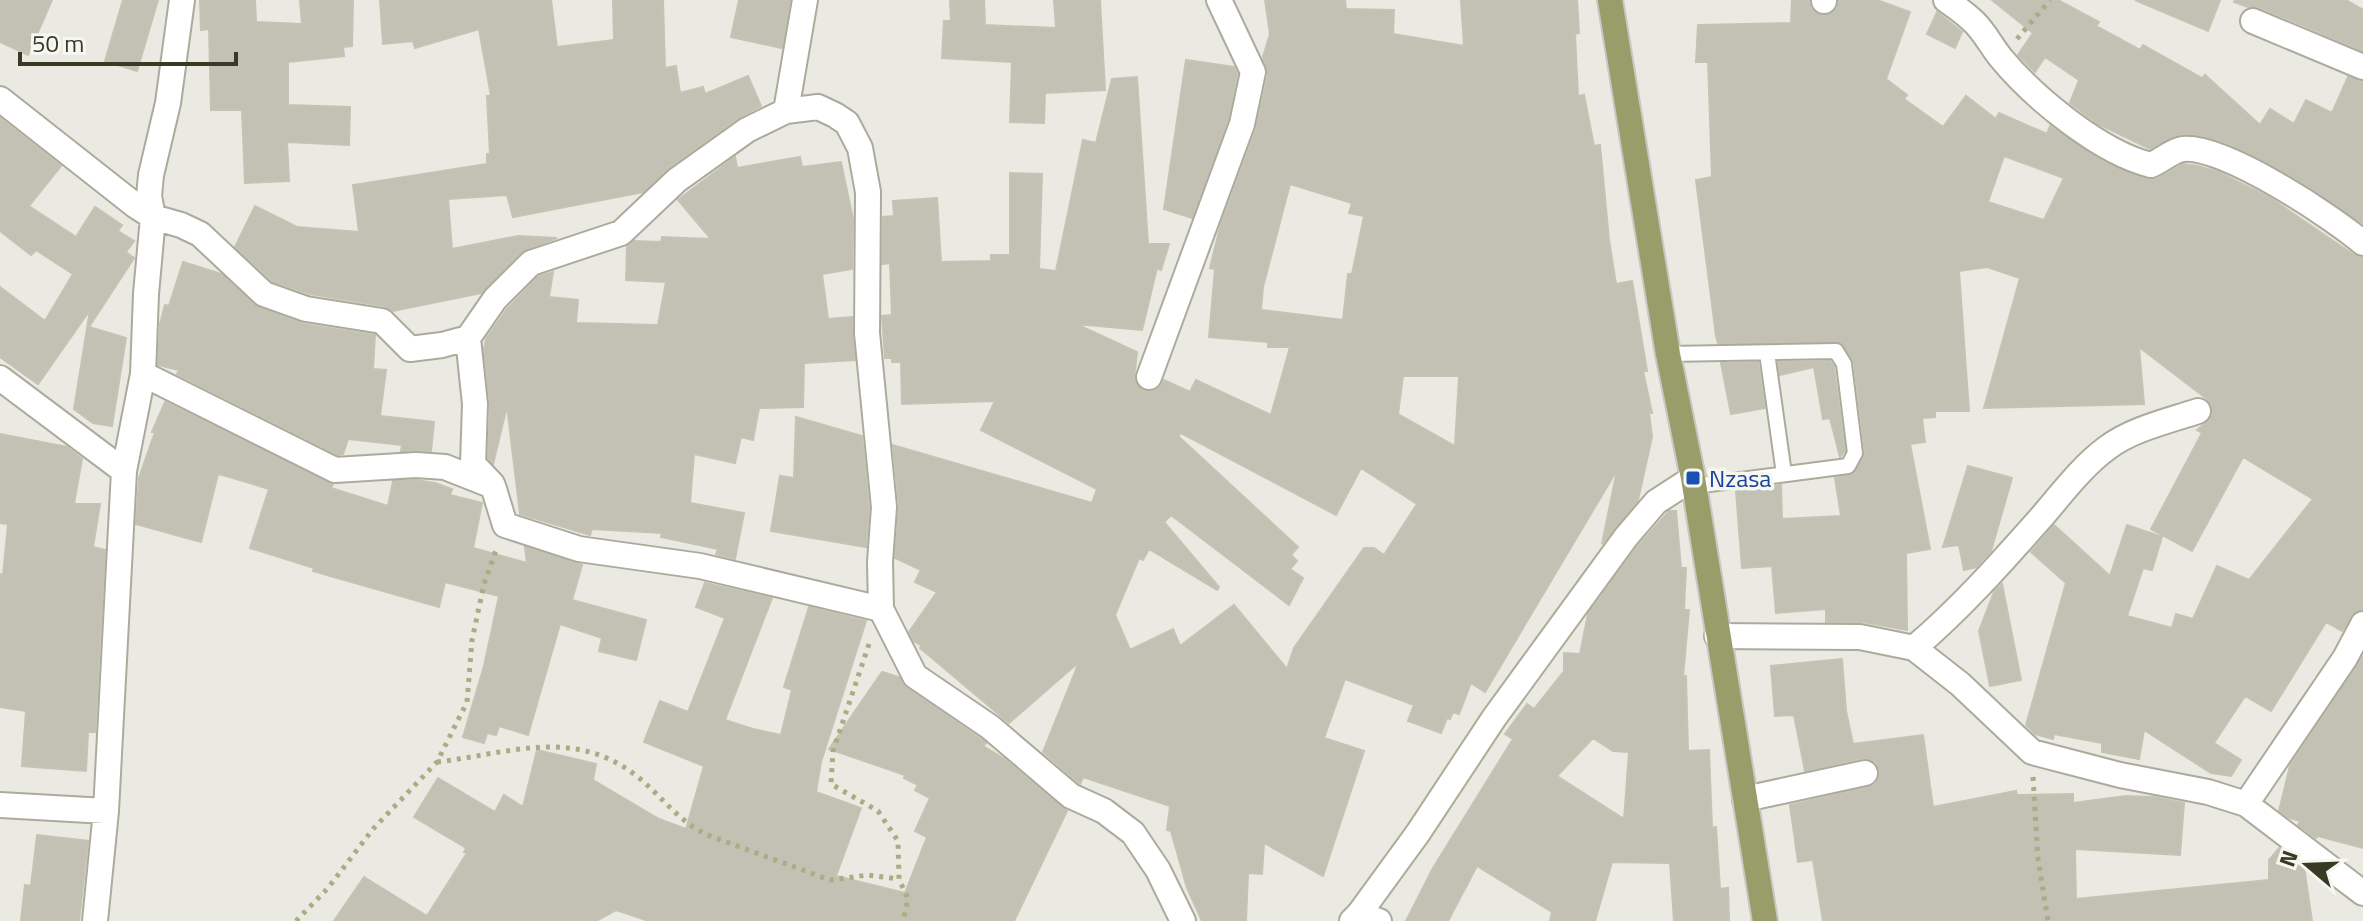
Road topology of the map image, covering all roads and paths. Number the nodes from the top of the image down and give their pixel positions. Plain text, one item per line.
1 (182, 0) edge
2 (805, 0) edge
3 (1219, 0) edge
4 (1610, 0) edge
5 (1946, 0) edge
6 (2050, 0) edge
7 (2253, 21) dead end
8 (2001, 58) junction
9 (2363, 67) edge
10 (0, 99) edge
11 (786, 111) junction
12 (153, 217) junction
13 (2363, 243) edge
14 (468, 338) junction
15 (1767, 353) junction
16 (1668, 354) junction
17 (143, 374) junction
18 (1149, 377) dead end
19 (0, 378) edge
20 (2198, 411) dead end
21 (124, 471) junction
22 (1784, 474) junction
23 (1694, 482) junction
24 (493, 486) junction
25 (505, 525) junction
26 (881, 609) junction
27 (2363, 624) edge
28 (1717, 636) junction
29 (1914, 648) junction
30 (2032, 752) junction
31 (437, 762) junction
32 (1865, 773) dead end
33 (1745, 799) junction
34 (2246, 804) junction
35 (0, 805) edge
36 (106, 811) junction
37 (899, 879) junction
38 (2363, 893) edge
39 (1363, 919) edge
40 (95, 921) edge
41 (296, 921) edge
42 (903, 921) edge
43 (1183, 921) edge
44 (1765, 921) edge
45 (2048, 921) edge

1 - 12 street
2 - 11 street
3 - 18 street
4 - 16 main road
5 - 8 street
6 - 8 path
7 - 9 street
8 - 13 street
10 - 12 street
11 - 14 street
11 - 26 street
12 - 14 street
12 - 17 street
14 - 24 street
15 - 16 lane
15 - 22 lane
15 - 22 lane
16 - 23 main road
17 - 21 street
17 - 24 street
19 - 21 street
20 - 29 street
21 - 36 street
22 - 23 lane
23 - 28 main road
23 - 39 street
24 - 25 street
25 - 26 street
25 - 31 path
26 - 37 path
26 - 43 street
27 - 34 street
28 - 29 street
28 - 33 main road
29 - 30 street
30 - 34 street
30 - 45 path
31 - 37 path
31 - 41 path
32 - 33 street
33 - 44 main road
34 - 38 street
35 - 36 street
36 - 40 street
37 - 42 path

